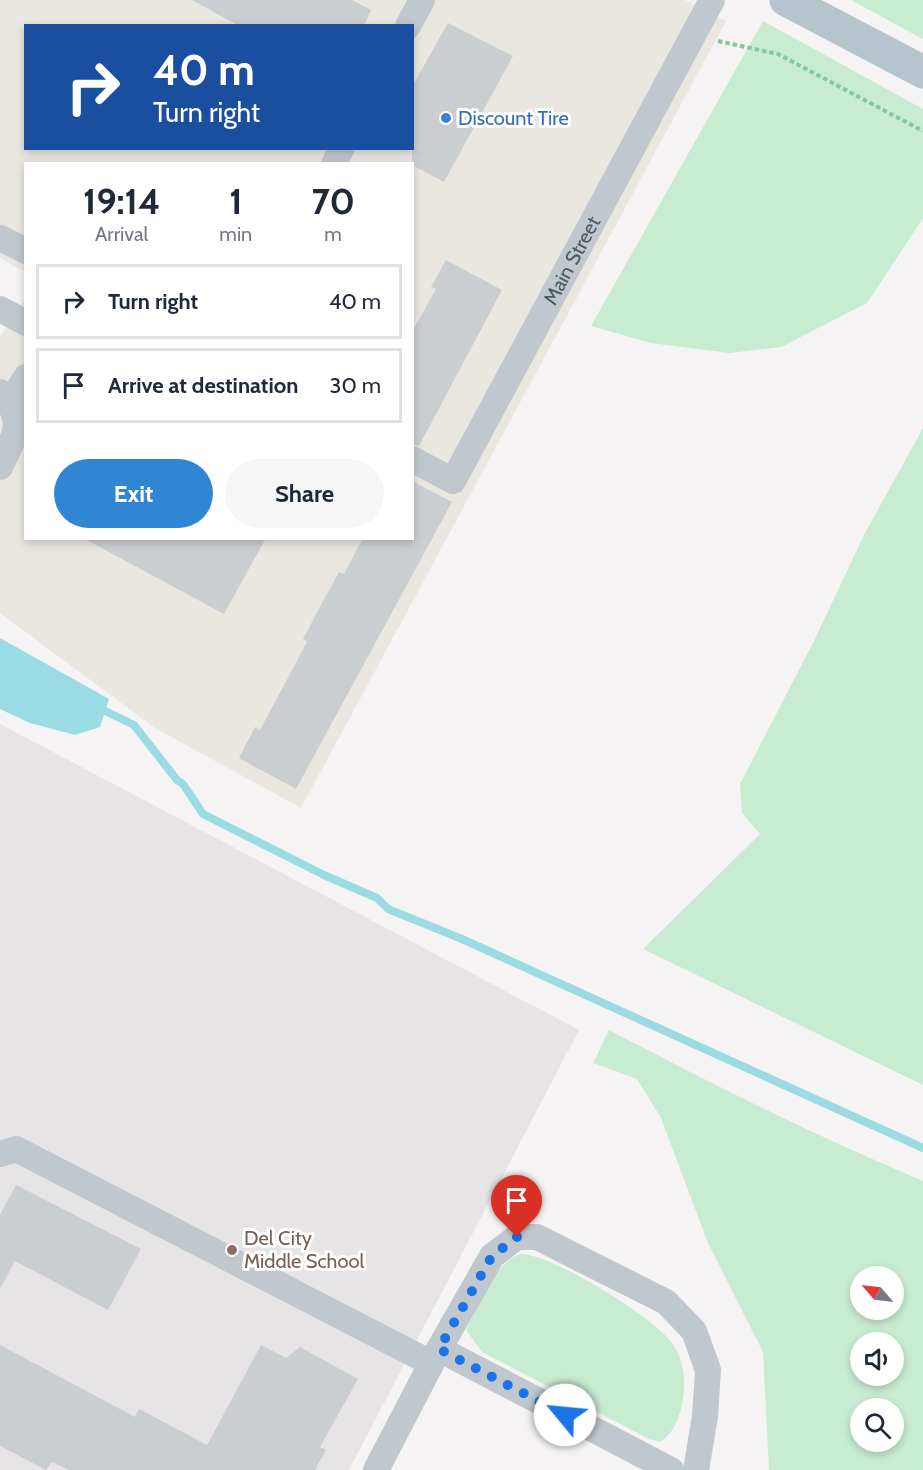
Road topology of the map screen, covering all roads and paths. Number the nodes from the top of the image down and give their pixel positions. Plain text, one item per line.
1 (422, 0) edge
2 (712, 0) edge
3 (786, 0) edge
4 (409, 24) edge
5 (695, 30) junction
6 (923, 72) edge
7 (923, 131) edge
8 (0, 238) edge
9 (24, 250) edge
10 (0, 309) edge
11 (24, 322) edge
12 (24, 378) edge
13 (5, 398) edge
14 (414, 460) edge
15 (0, 466) edge
16 (0, 1154) edge
17 (435, 1356) junction
18 (376, 1470) edge
19 (670, 1470) edge
20 (696, 1470) edge

1 - 4 street
2 - 5 street, Main Street
3 - 6 main road
5 - 7 path
5 - 14 street, Main Street
8 - 9 street
10 - 11 street
12 - 13 street
13 - 15 street
16 - 17 street
17 - 18 street
17 - 19 street
17 - 20 street

